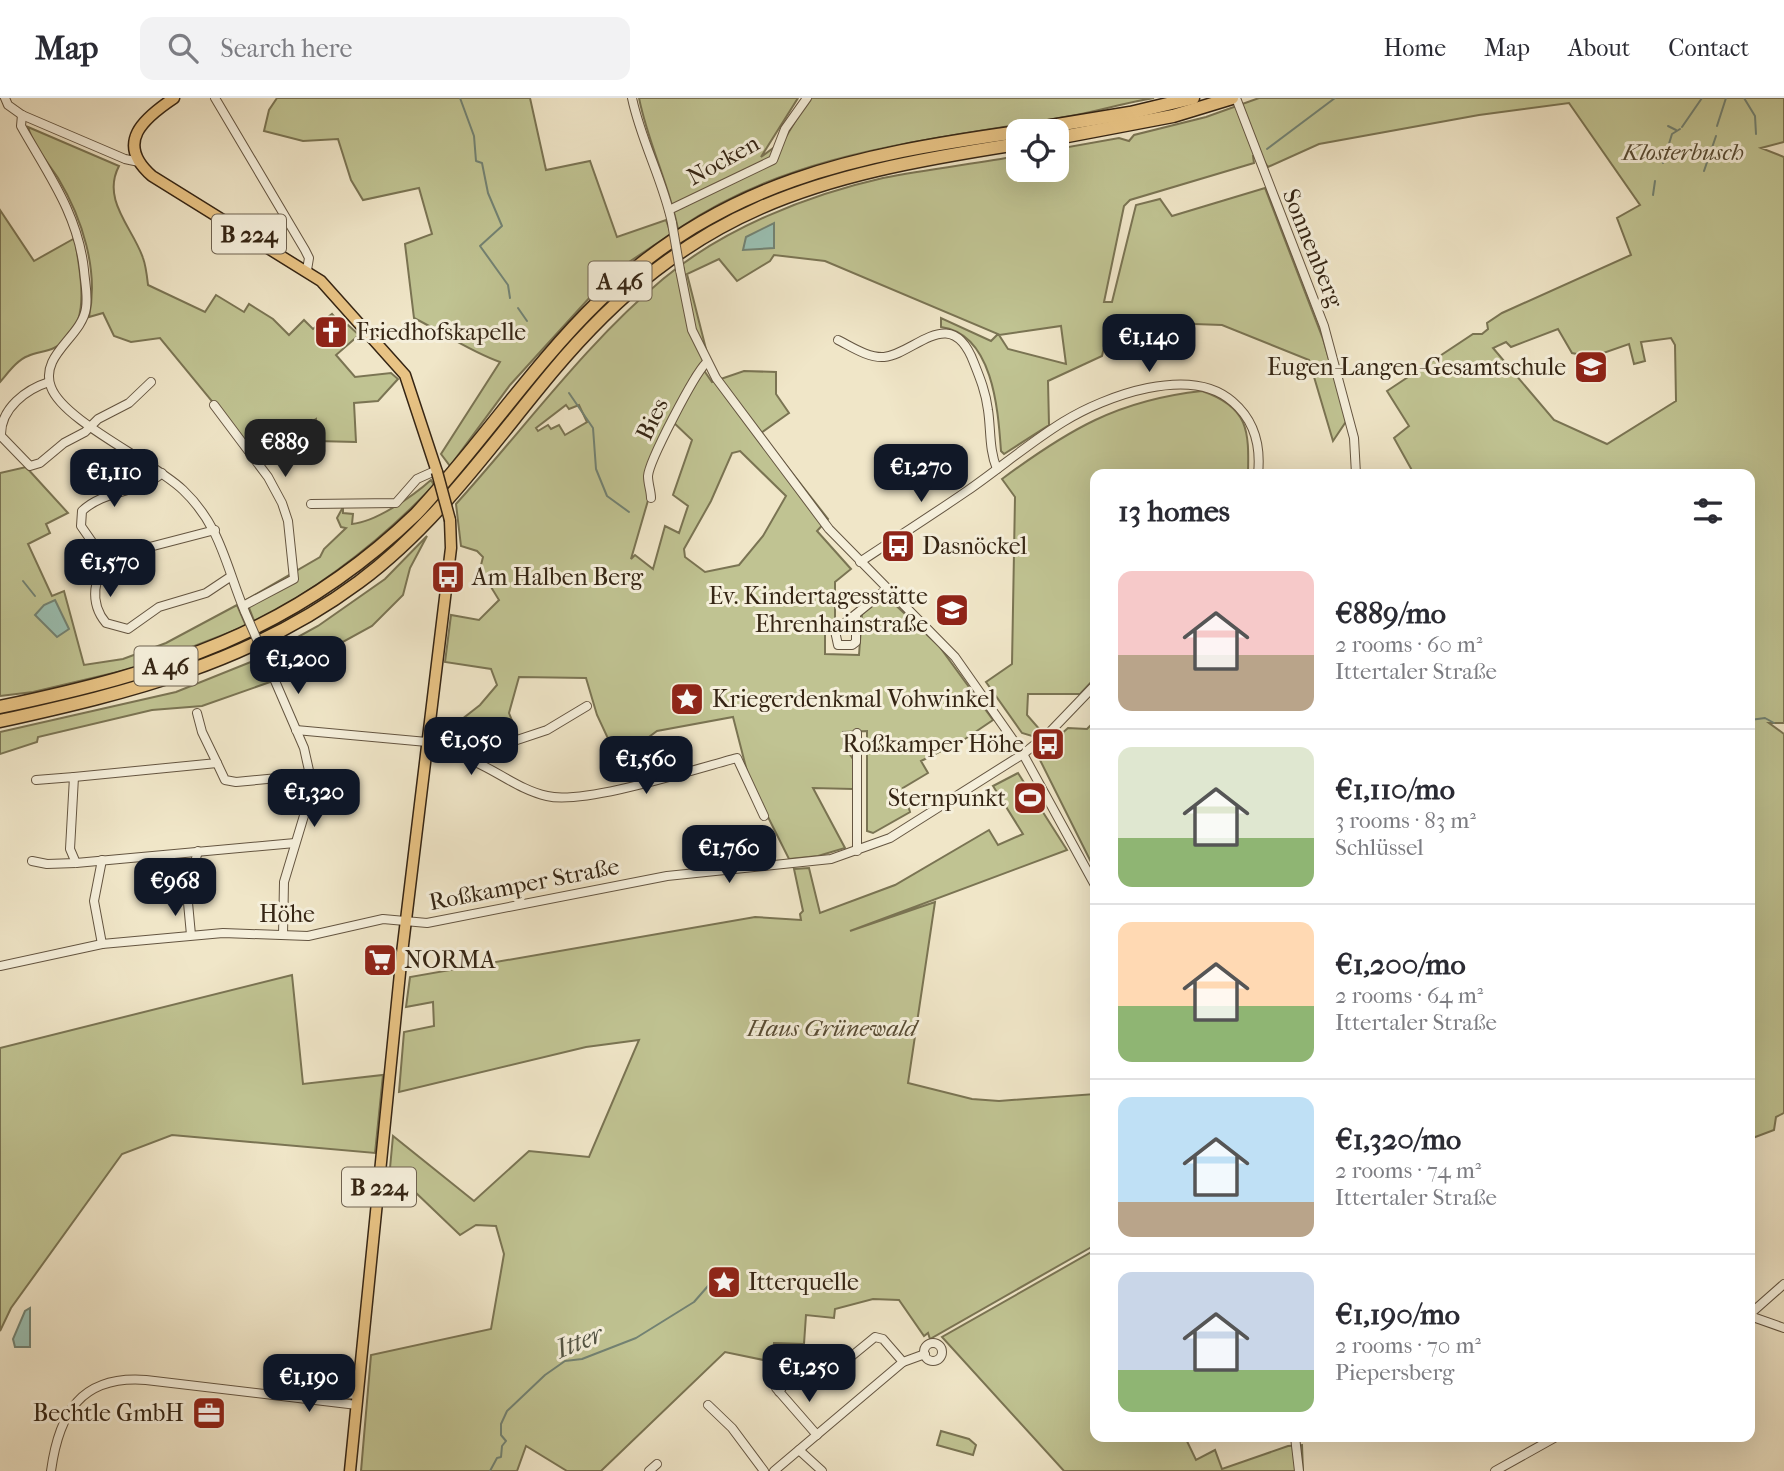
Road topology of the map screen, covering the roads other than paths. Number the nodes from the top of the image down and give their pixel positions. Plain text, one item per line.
1 (5, 98) edge
2 (174, 98) edge
3 (215, 98) edge
4 (632, 98) edge
5 (807, 98) edge
6 (1193, 98) edge
7 (1234, 98) edge
8 (22, 115) junction
9 (1069, 124) edge
10 (1006, 133) edge
11 (1069, 136) edge
12 (1006, 146) edge
13 (139, 162) junction
14 (669, 209) junction
15 (307, 270) junction
16 (838, 340) dead end
17 (706, 363) junction
18 (49, 382) junction
19 (151, 382) dead end
20 (214, 405) dead end
21 (93, 426) junction
22 (997, 469) junction
23 (1258, 469) edge
24 (1356, 469) edge
25 (437, 471) junction
26 (162, 473) junction
27 (651, 498) dead end
28 (310, 503) dead end
29 (215, 530) junction
30 (106, 562) junction
31 (860, 562) junction
32 (230, 577) junction
33 (887, 589) junction
34 (244, 609) junction
35 (856, 614) dead end
36 (1090, 690) edge
37 (587, 706) dead end
38 (0, 707) edge
39 (197, 713) dead end
40 (0, 721) edge
41 (296, 730) junction
42 (857, 733) dead end
43 (427, 748) junction
44 (1023, 754) junction
45 (472, 761) junction
46 (217, 762) junction
47 (310, 775) junction
48 (75, 776) junction
49 (36, 780) dead end
50 (764, 816) dead end
51 (295, 842) junction
52 (198, 851) junction
53 (857, 852) junction
54 (102, 860) junction
55 (32, 861) dead end
56 (76, 863) junction
57 (1090, 876) edge
58 (407, 922) junction
59 (191, 935) junction
60 (283, 935) junction
61 (102, 944) junction
62 (0, 966) edge
63 (1784, 1284) edge
64 (1755, 1310) edge
65 (1755, 1317) edge
66 (1784, 1328) edge
67 (794, 1349) dead end
68 (925, 1354) dead end
69 (903, 1362) junction
70 (842, 1364) dead end
71 (357, 1400) junction
72 (708, 1405) dead end
73 (817, 1435) junction
74 (1295, 1442) edge
75 (1547, 1442) edge
76 (799, 1450) junction
77 (657, 1464) dead end
78 (51, 1471) edge
79 (349, 1471) edge
80 (649, 1471) edge
81 (764, 1471) edge
82 (774, 1471) edge
83 (822, 1471) edge
84 (1298, 1471) edge
85 (1495, 1471) edge

1 - 8 street
2 - 13 main road
3 - 15 street
4 - 14 street
5 - 14 street, Nocken
6 - 9 highway, A 46
7 - 11 highway
7 - 24 street, Sonnenberg
8 - 13 street
8 - 18 street
10 - 38 highway, A 46
12 - 40 highway, A 46
13 - 15 main road, B 224
14 - 17 street, bridge
15 - 25 main road, B 224
16 - 22 street
17 - 27 street, Bies
17 - 31 street
18 - 21 street
18 - 21 street
19 - 21 street
20 - 34 street
21 - 26 street
22 - 23 street
22 - 31 street
25 - 28 street
25 - 43 main road, B 224, bridge
26 - 29 street
26 - 30 street
29 - 30 street
29 - 32 street
30 - 32 street
31 - 33 street
32 - 34 street
33 - 35 street
33 - 44 street
34 - 41 street, bridge
36 - 44 street
37 - 45 street
39 - 46 street
41 - 43 street
41 - 47 street
42 - 53 street
43 - 45 street
43 - 58 main road, B 224
44 - 53 street, Roßkamper Straße
44 - 57 street
45 - 50 street
46 - 47 street
46 - 48 street
47 - 51 street
48 - 49 street
48 - 56 street
51 - 52 street
51 - 60 street
52 - 54 street
52 - 59 street
53 - 58 street, Roßkamper Straße
54 - 56 street
54 - 61 street
55 - 56 street
58 - 60 street, Höhe
58 - 71 main road, B 224
59 - 60 street, Höhe
59 - 61 street, Höhe
61 - 62 street, Höhe
63 - 64 street
65 - 66 street
67 - 73 street
68 - 69 street
69 - 70 street
69 - 73 street
71 - 78 street
71 - 79 main road, B 224
72 - 81 street
73 - 76 street
74 - 84 street
75 - 85 street
76 - 82 street
76 - 83 street
77 - 80 street

